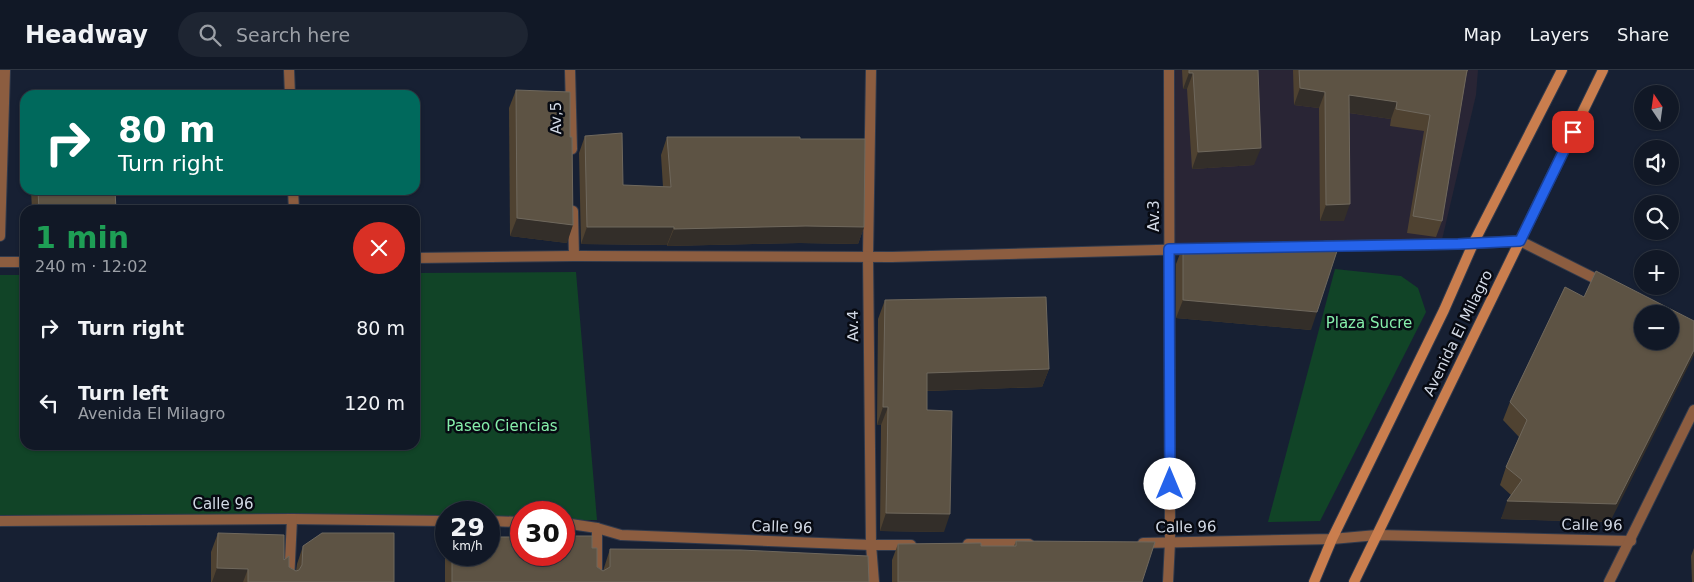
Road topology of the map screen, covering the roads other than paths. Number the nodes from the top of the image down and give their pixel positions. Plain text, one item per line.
1 (5, 70) edge
2 (289, 70) edge
3 (570, 70) edge
4 (871, 70) edge
5 (1169, 70) edge
6 (1562, 70) edge
7 (1603, 70) edge
8 (290, 90) edge
9 (572, 158) edge
10 (573, 197) edge
11 (0, 236) edge
12 (1520, 241) junction
13 (1473, 244) junction
14 (1314, 247) edge
15 (1169, 249) junction
16 (1208, 249) edge
17 (574, 256) junction
18 (868, 256) junction
19 (420, 258) edge
20 (0, 262) edge
21 (20, 262) edge
22 (1614, 288) edge
23 (1694, 410) edge
24 (292, 519) junction
25 (0, 520) edge
26 (435, 521) edge
27 (575, 525) edge
28 (597, 528) junction
29 (1377, 535) junction
30 (1332, 539) junction
31 (1631, 541) junction
32 (1170, 542) junction
33 (1130, 543) edge
34 (921, 544) edge
35 (960, 544) edge
36 (1040, 544) edge
37 (871, 545) junction
38 (289, 582) edge
39 (597, 582) edge
40 (874, 582) edge
41 (1168, 582) edge
42 (1314, 582) edge
43 (1354, 582) edge
44 (1610, 582) edge

1 - 11 street
2 - 8 street
3 - 9 street, Av,5
4 - 18 street, Av.4
5 - 15 street, Av.3
6 - 13 main road, Avenida El Milagro
7 - 12 main road, Avenida El Milagro
10 - 17 street
12 - 13 street
12 - 22 street
12 - 29 main road, Avenida El Milagro
13 - 14 street
13 - 30 main road, Avenida El Milagro
15 - 16 street
15 - 18 street
15 - 32 street, Av.3
17 - 18 street
17 - 19 street
18 - 37 street, Av.4
20 - 21 street
23 - 31 street
24 - 25 street, Calle 96
24 - 26 street, Calle 96
24 - 38 street
27 - 28 street, Calle 96
28 - 37 street, Calle 96
28 - 39 street
29 - 30 street, Calle 96
29 - 31 street, Calle 96
29 - 43 main road, Avenida El Milagro
30 - 32 street, Calle 96
30 - 42 main road, Avenida El Milagro
31 - 44 street
32 - 33 street, Calle 96
32 - 41 street, Av.3
34 - 37 street, Calle 96
35 - 36 street
37 - 40 street, Av.4

